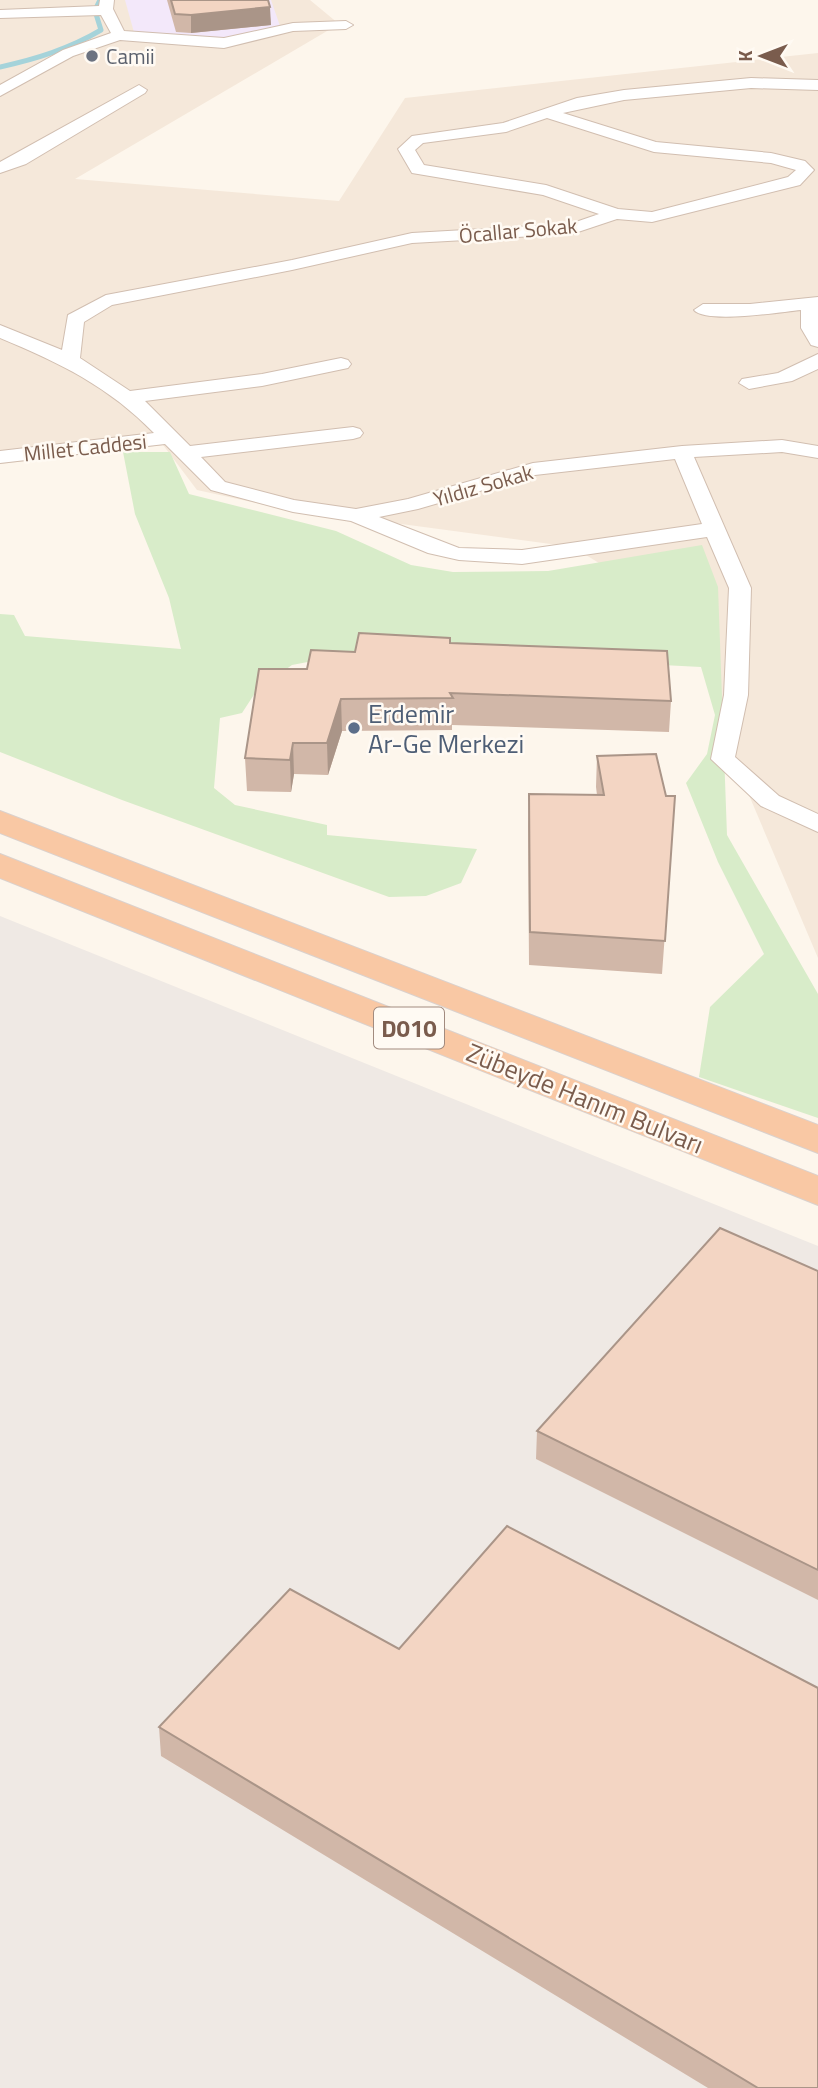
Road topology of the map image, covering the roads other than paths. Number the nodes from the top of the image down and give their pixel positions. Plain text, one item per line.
1 (107, 5) edge
2 (0, 14) edge
3 (346, 25) dead end
4 (118, 35) junction
5 (818, 85) edge
6 (139, 90) dead end
7 (0, 91) edge
8 (547, 113) junction
9 (0, 168) edge
10 (616, 214) junction
11 (814, 304) edge
12 (703, 310) dead end
13 (0, 331) edge
14 (818, 341) edge
15 (70, 360) junction
16 (818, 360) edge
17 (341, 364) dead end
18 (749, 383) dead end
19 (126, 397) junction
20 (353, 433) dead end
21 (170, 438) junction
22 (682, 452) junction
23 (818, 452) edge
24 (185, 453) junction
25 (0, 457) edge
26 (356, 514) junction
27 (715, 529) junction
28 (0, 821) edge
29 (818, 824) edge
30 (0, 865) edge
31 (818, 1140) edge
32 (818, 1191) edge

1 - 2 street
1 - 4 street
3 - 4 street
4 - 7 street
5 - 8 street, Öcallar Sokak
6 - 9 street
8 - 10 street, Öcallar Sokak
8 - 10 street
10 - 15 street, Öcallar Sokak
11 - 12 street
11 - 14 street
13 - 15 street
15 - 19 street
16 - 18 street
17 - 19 street
19 - 21 street
20 - 24 street
21 - 24 street, Yıldız Sokak
21 - 25 street, Millet Caddesi
22 - 23 street, Yıldız Sokak
22 - 26 street, Yıldız Sokak
22 - 27 street
24 - 26 street, Yıldız Sokak
26 - 27 street
27 - 29 street
28 - 31 highway, Zübeyde Hanım Bulvarı / D010
30 - 32 highway, Zübeyde Hanım Bulvarı / D010

